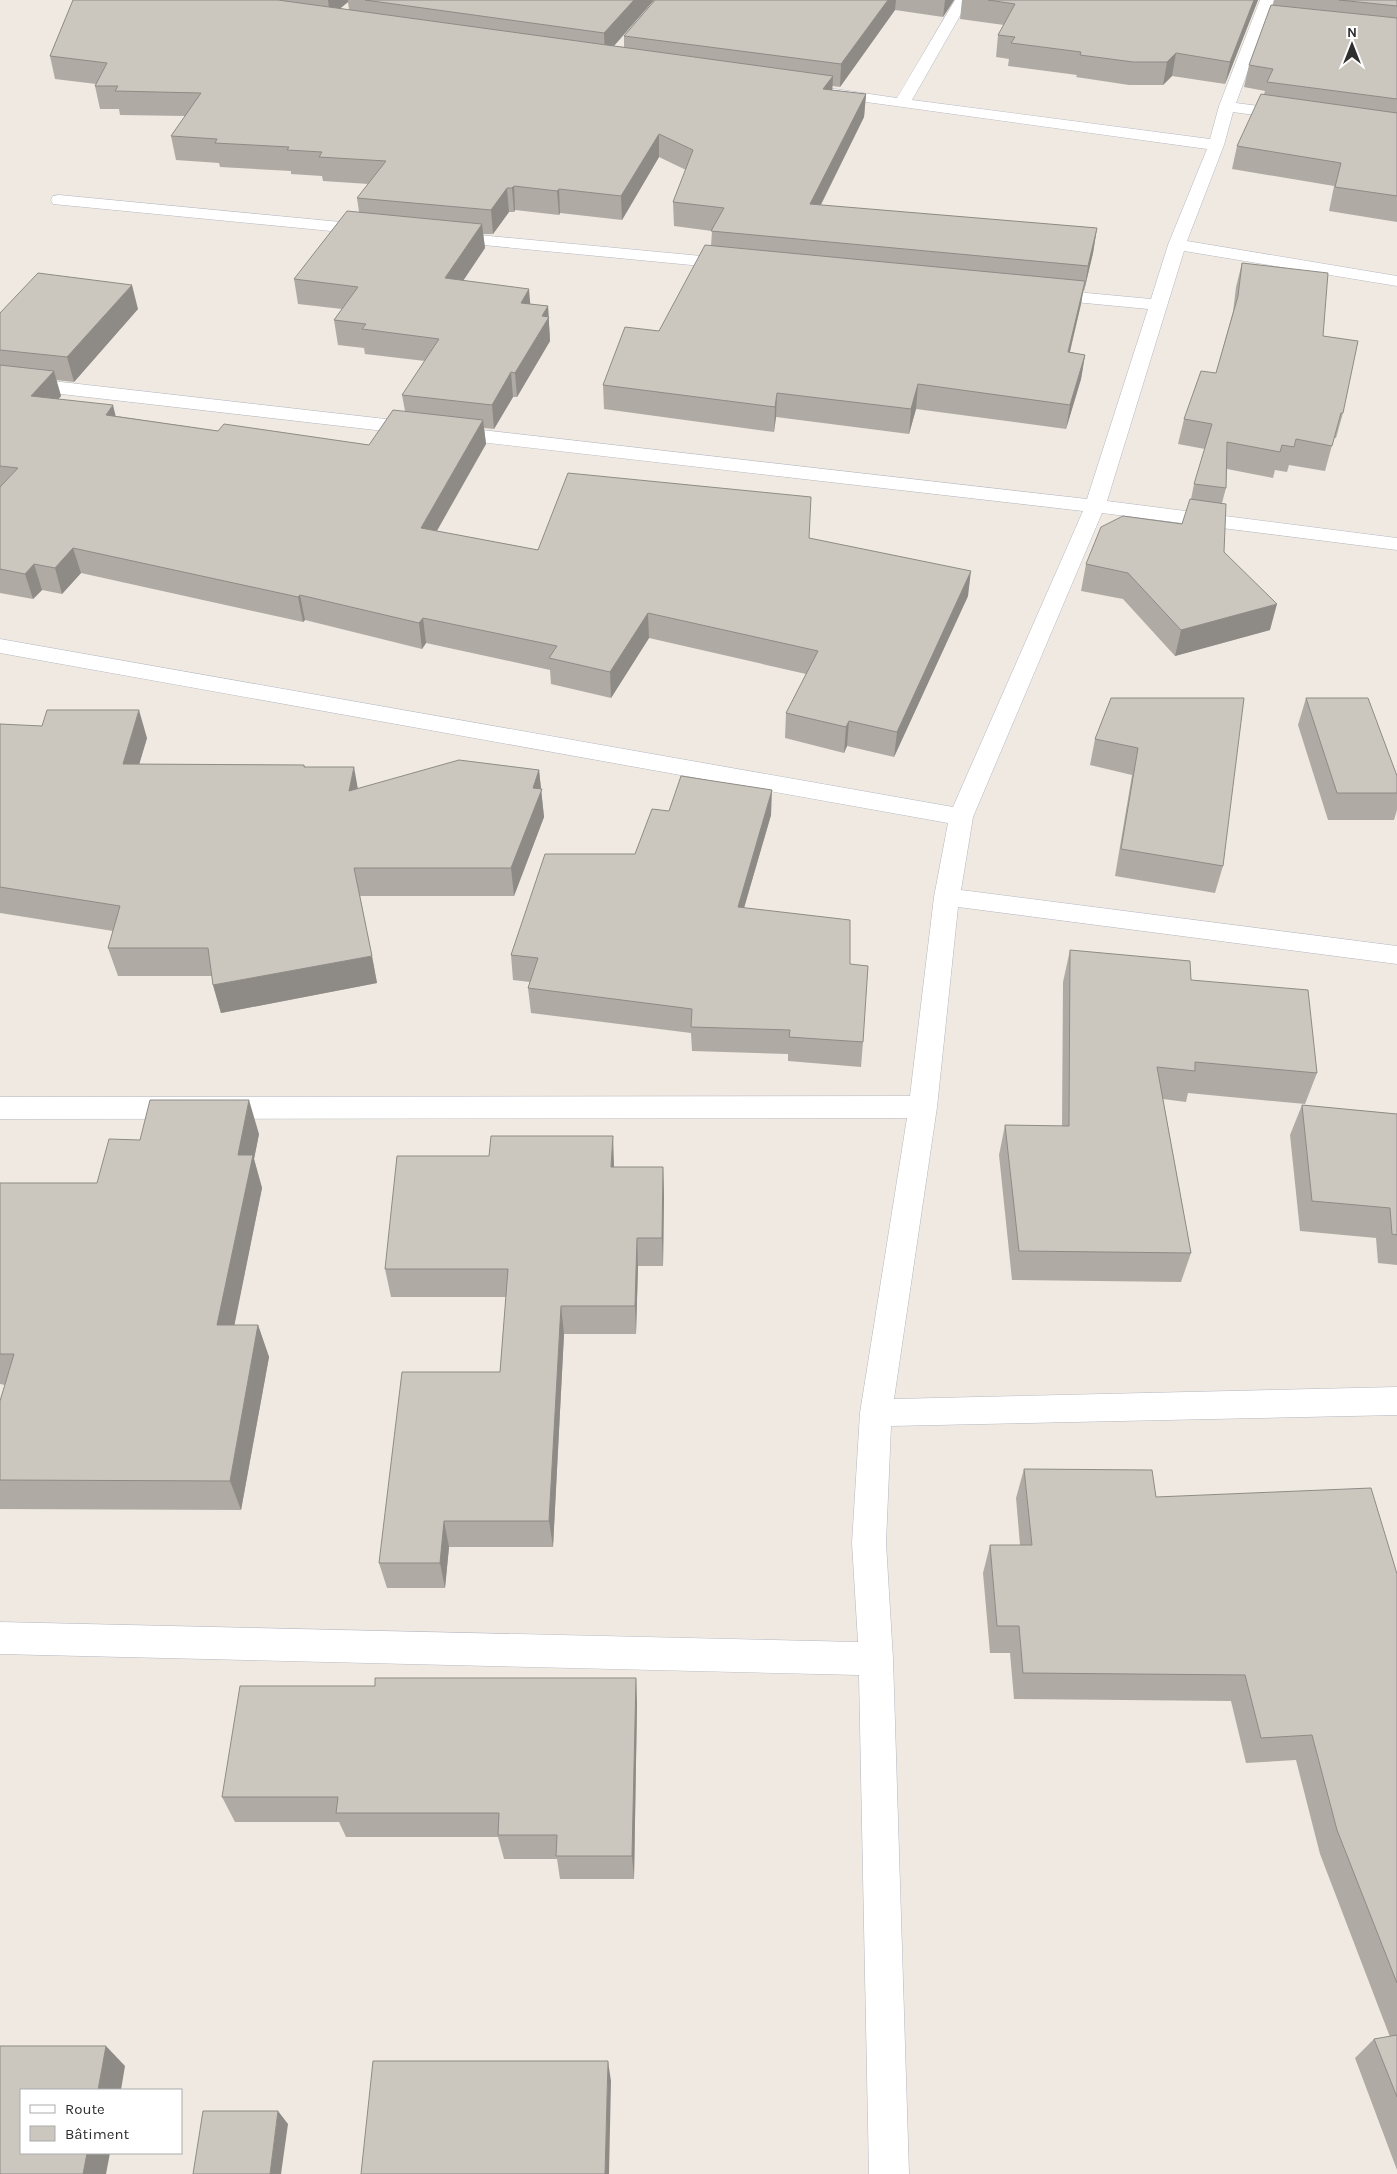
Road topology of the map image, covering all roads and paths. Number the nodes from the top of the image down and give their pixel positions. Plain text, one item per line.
1 (962, 0) edge
2 (1268, 14) edge
3 (814, 91) edge
4 (902, 103) junction
5 (1227, 106) junction
6 (1303, 117) edge
7 (1216, 145) junction
8 (59, 200) dead end
9 (385, 231) edge
10 (435, 236) edge
11 (1177, 245) junction
12 (752, 266) edge
13 (1397, 281) edge
14 (1029, 293) edge
15 (1157, 305) junction
16 (0, 381) edge
17 (1095, 506) junction
18 (1397, 544) edge
19 (0, 646) edge
20 (961, 816) junction
21 (947, 898) junction
22 (1397, 955) edge
23 (923, 1107) junction
24 (0, 1108) edge
25 (1397, 1401) edge
26 (876, 1413) junction
27 (0, 1638) edge
28 (876, 1659) junction
29 (889, 2174) edge

1 - 4 street
2 - 5 street
3 - 4 street
4 - 7 street
5 - 6 street
5 - 7 street
7 - 11 street
8 - 9 street
10 - 12 street
11 - 13 street
11 - 15 street
14 - 15 street
15 - 17 street
16 - 17 street
17 - 18 street
17 - 20 street
19 - 20 street
20 - 21 street
21 - 22 street
21 - 23 street
23 - 24 street
23 - 26 street
25 - 26 street
26 - 28 street
27 - 28 street
28 - 29 street

